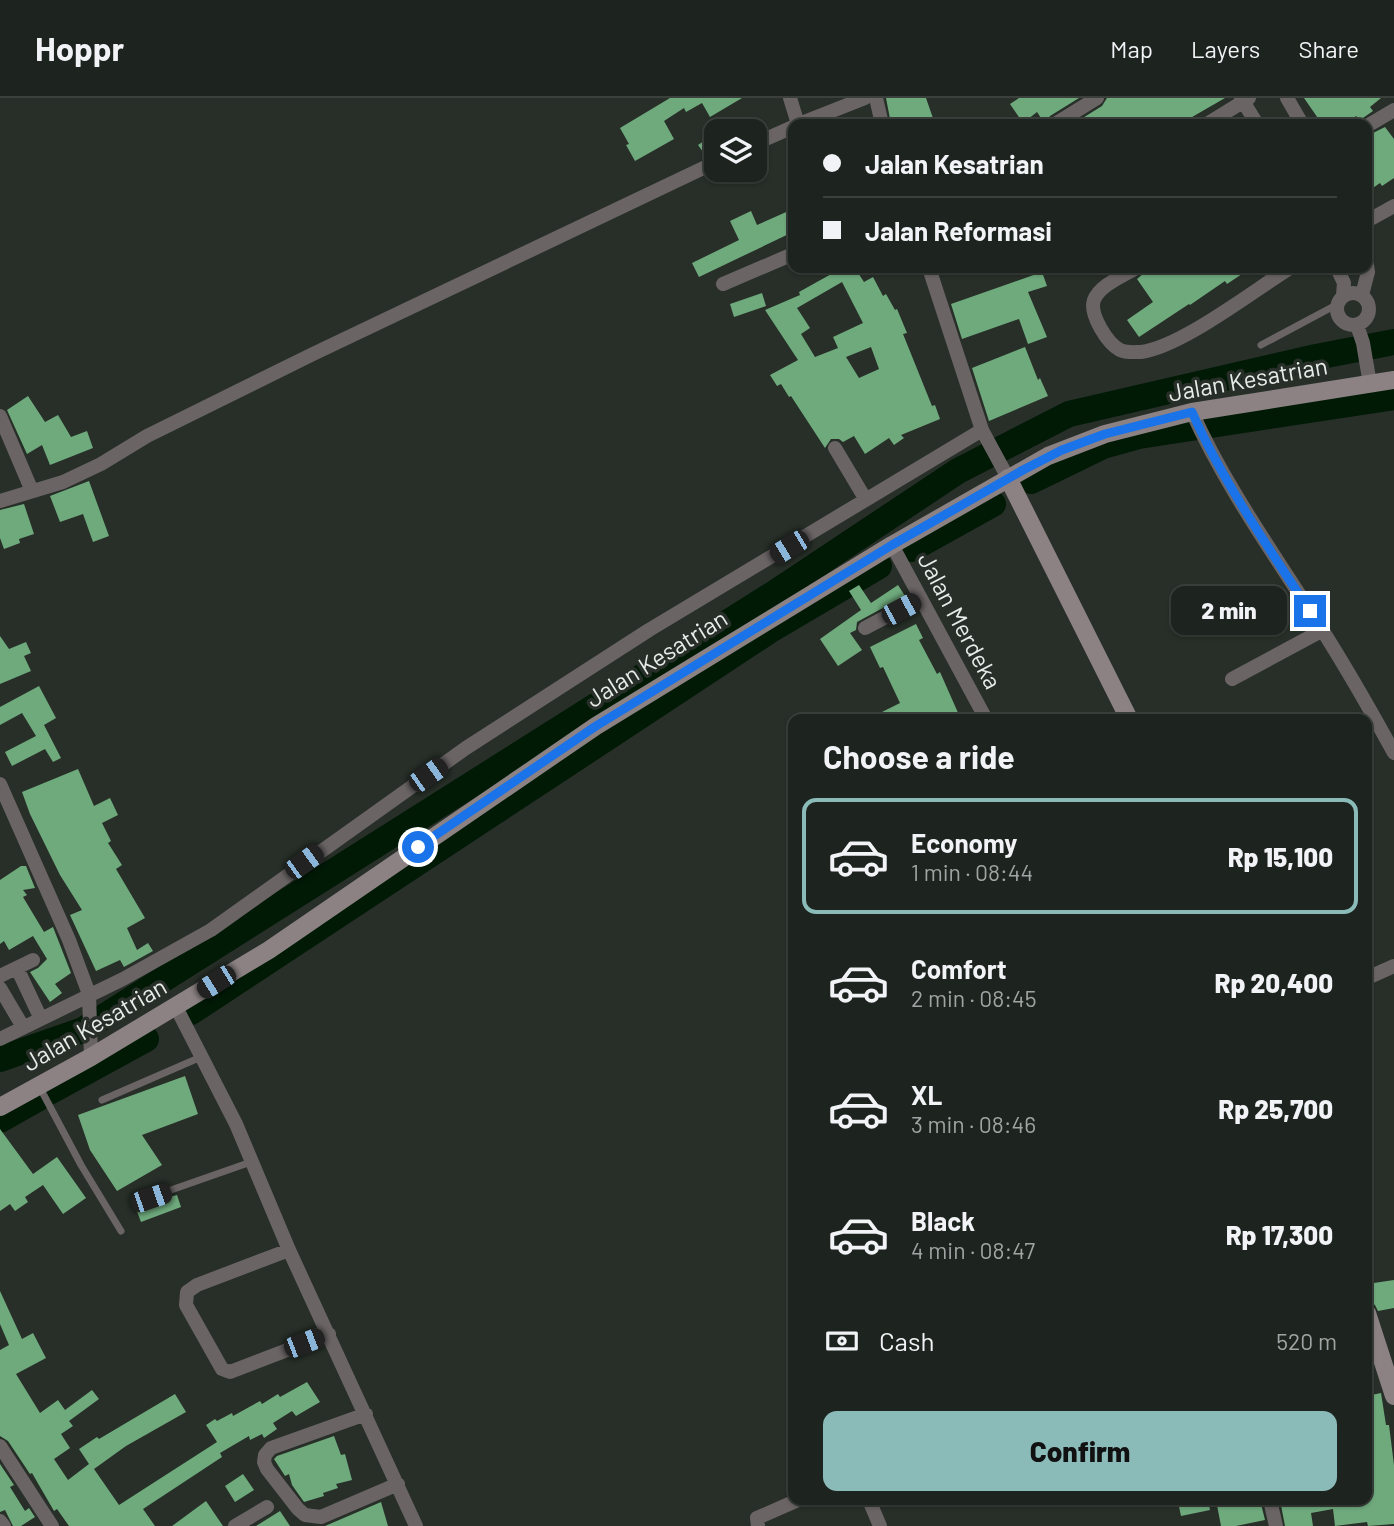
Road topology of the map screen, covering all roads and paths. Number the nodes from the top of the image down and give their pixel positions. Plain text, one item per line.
1 (790, 98) edge
2 (865, 98) edge
3 (876, 98) edge
4 (1097, 98) edge
5 (1287, 98) edge
6 (1244, 99) edge
7 (1394, 110) edge
8 (797, 119) edge
9 (812, 119) edge
10 (881, 119) edge
11 (1063, 119) edge
12 (1214, 119) edge
13 (1254, 119) edge
14 (1299, 119) edge
15 (1372, 123) edge
16 (788, 129) edge
17 (767, 138) edge
18 (704, 168) edge
19 (1394, 206) edge
20 (1372, 218) edge
21 (788, 256) edge
22 (931, 273) edge
23 (1128, 273) edge
24 (1282, 273) edge
25 (1339, 273) edge
26 (1368, 273) edge
27 (723, 284) dead end
28 (1362, 295) junction
29 (1340, 300) junction
30 (1357, 325) junction
31 (1261, 345) dead end
32 (1369, 379) junction
33 (1394, 380) edge
34 (0, 416) edge
35 (1194, 417) junction
36 (984, 435) junction
37 (835, 449) dead end
38 (1008, 478) junction
39 (32, 491) junction
40 (861, 493) junction
41 (0, 501) edge
42 (897, 553) junction
43 (920, 599) junction
44 (865, 628) dead end
45 (1323, 630) junction
46 (1232, 678) dead end
47 (983, 714) edge
48 (1127, 714) edge
49 (1371, 714) edge
50 (1372, 715) edge
51 (1394, 753) edge
52 (0, 784) edge
53 (33, 960) dead end
54 (1394, 966) edge
55 (16, 968) junction
56 (0, 976) edge
57 (1372, 976) edge
58 (0, 988) edge
59 (89, 999) junction
60 (181, 1015) junction
61 (41, 1018) junction
62 (23, 1027) junction
63 (0, 1039) edge
64 (91, 1048) junction
65 (201, 1057) junction
66 (39, 1086) junction
67 (102, 1100) dead end
68 (0, 1107) edge
69 (251, 1163) junction
70 (151, 1198) dead end
71 (121, 1231) dead end
72 (289, 1250) junction
73 (1372, 1328) edge
74 (329, 1334) junction
75 (1394, 1396) edge
76 (366, 1414) junction
77 (0, 1446) edge
78 (398, 1484) junction
79 (788, 1504) edge
80 (871, 1505) edge
81 (1271, 1505) edge
82 (267, 1507) dead end
83 (0, 1521) edge
84 (4, 1526) edge
85 (52, 1526) edge
86 (234, 1526) edge
87 (416, 1526) edge
88 (758, 1526) edge
89 (880, 1526) edge
90 (1276, 1526) edge

1 - 8 street
2 - 9 street
3 - 10 street
4 - 11 street
5 - 14 street
6 - 12 street
6 - 13 street
7 - 15 street
16 - 17 street
18 - 39 street
19 - 20 street
21 - 27 street
22 - 36 street
23 - 24 street
25 - 29 street
26 - 28 street
28 - 29 street
28 - 30 street
29 - 30 street
29 - 31 lane
30 - 32 street
32 - 33 street, Jalan Kesatrian
32 - 35 street, Jalan Kesatrian
34 - 39 street
35 - 38 street, Jalan Kesatrian
35 - 45 street
36 - 38 street
36 - 40 street
37 - 40 street
38 - 42 street, Jalan Kesatrian
38 - 48 street
39 - 41 street
40 - 59 street
42 - 43 street, Jalan Merdeka
42 - 60 street, Jalan Kesatrian
43 - 44 street
43 - 47 street, Jalan Merdeka
45 - 46 street
45 - 49 street
50 - 51 street
52 - 59 street
53 - 55 street
54 - 57 street
55 - 56 street
55 - 61 street
58 - 62 street
59 - 61 street
59 - 64 street
60 - 64 street, Jalan Kesatrian
60 - 65 street
61 - 62 street
62 - 63 street
64 - 66 street, Jalan Kesatrian
65 - 67 lane
65 - 69 street
66 - 68 street, Jalan Kesatrian
66 - 71 lane
69 - 70 lane
69 - 72 street
72 - 74 street
72 - 74 street
73 - 75 street
74 - 76 street
76 - 78 street
76 - 78 street
77 - 85 street
78 - 87 street
79 - 88 street
80 - 89 street
81 - 90 street
82 - 86 street
83 - 84 street

